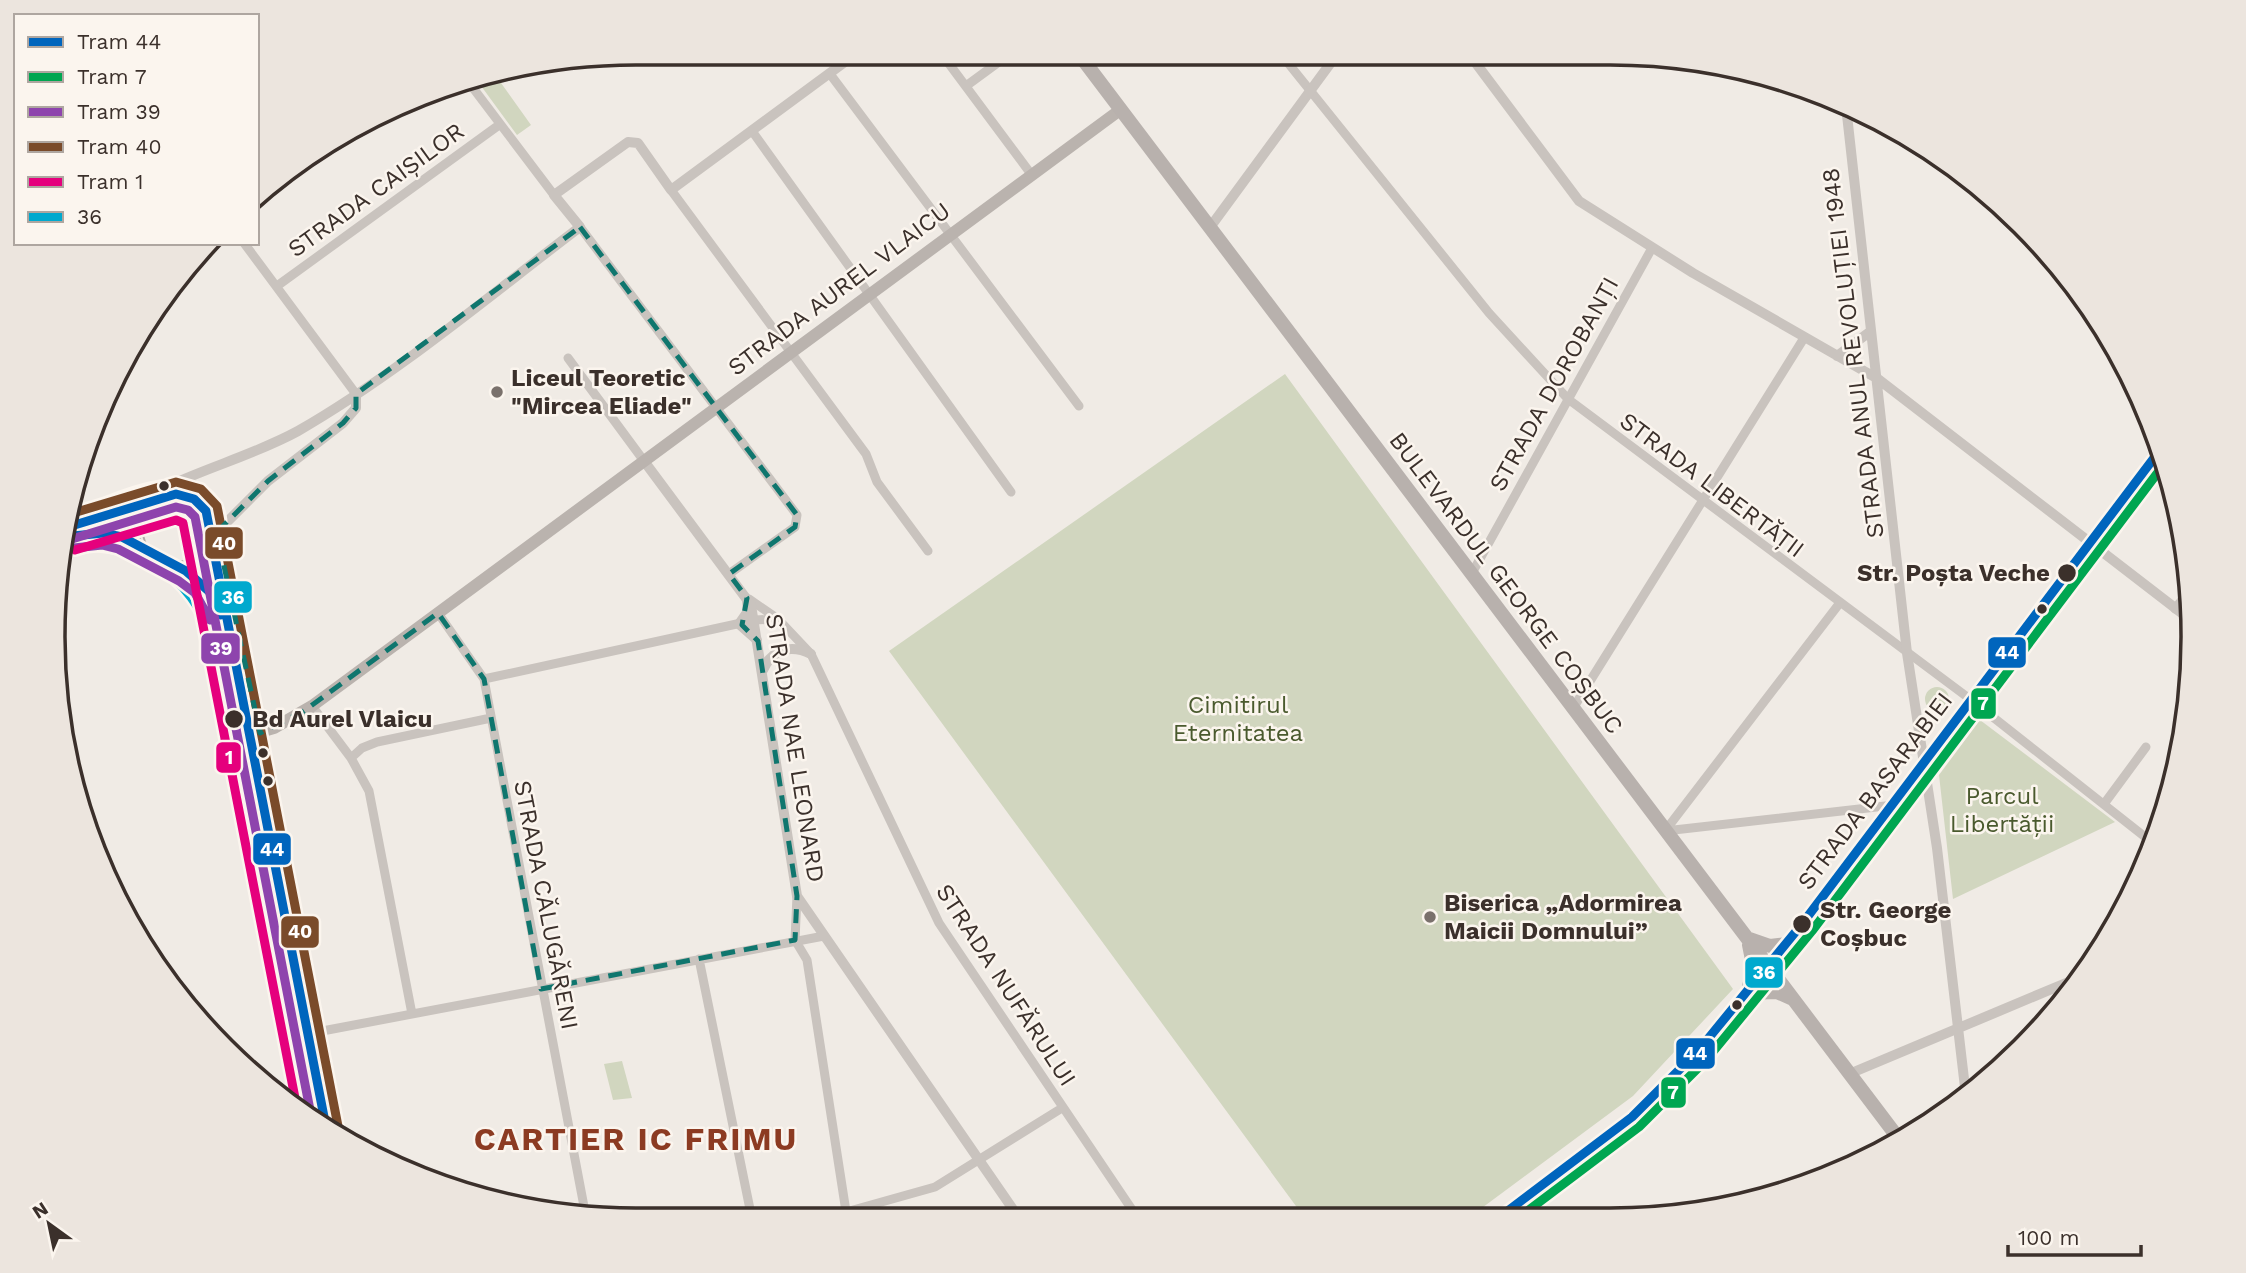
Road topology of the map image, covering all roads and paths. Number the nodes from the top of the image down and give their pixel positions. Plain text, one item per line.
1 (842, 65) edge
2 (950, 65) edge
3 (995, 65) edge
4 (1086, 65) edge
5 (1289, 65) edge
6 (1329, 65) edge
7 (1477, 65) edge
8 (830, 74) junction
9 (966, 86) junction
10 (473, 89) edge
11 (1309, 92) junction
12 (1120, 110) junction
13 (1847, 117) edge
14 (499, 125) junction
15 (752, 131) junction
16 (1031, 174) junction
17 (671, 190) junction
18 (554, 195) junction
19 (1211, 226) junction
20 (580, 227) junction
21 (949, 233) junction
22 (246, 245) edge
23 (1651, 248) junction
24 (277, 286) junction
25 (870, 292) junction
26 (1871, 331) junction
27 (1804, 338) junction
28 (791, 351) junction
29 (1837, 356) junction
30 (568, 358) dead end
31 (1878, 379) junction
32 (356, 394) junction
33 (1568, 399) junction
34 (1079, 406) dead end
35 (717, 407) junction
36 (644, 461) junction
37 (2153, 461) edge
38 (175, 483) junction
39 (151, 491) junction
40 (1011, 492) dead end
41 (1703, 503) junction
42 (78, 514) edge
43 (222, 527) junction
44 (219, 543) junction
45 (2091, 544) junction
46 (73, 545) edge
47 (928, 551) dead end
48 (142, 555) junction
49 (166, 571) junction
50 (729, 574) junction
51 (1471, 575) junction
52 (747, 598) junction
53 (2180, 602) edge
54 (1839, 604) junction
55 (2175, 609) junction
56 (438, 613) junction
57 (2180, 613) edge
58 (778, 619) junction
59 (755, 620) junction
60 (739, 624) junction
61 (758, 641) junction
62 (1908, 653) junction
63 (811, 654) junction
64 (763, 670) junction
65 (484, 679) junction
66 (1971, 700) junction
67 (312, 706) junction
68 (1572, 710) junction
69 (491, 718) junction
70 (260, 733) junction
71 (239, 738) junction
72 (2146, 747) dead end
73 (351, 758) junction
74 (1925, 763) junction
75 (2104, 804) junction
76 (1894, 805) junction
77 (1665, 831) junction
78 (2145, 837) edge
79 (797, 895) junction
80 (824, 936) junction
81 (1746, 937) junction
82 (795, 940) junction
83 (1788, 944) junction
84 (699, 958) junction
85 (1769, 967) junction
86 (2064, 984) edge
87 (541, 989) junction
88 (1748, 993) junction
89 (1793, 999) junction
90 (412, 1014) junction
91 (1956, 1028) junction
92 (317, 1032) junction
93 (1849, 1074) junction
94 (1964, 1085) edge
95 (311, 1106) edge
96 (1062, 1108) junction
97 (334, 1122) edge
98 (1894, 1133) edge
99 (981, 1162) junction
100 (584, 1205) edge
101 (750, 1208) edge
102 (845, 1208) edge
103 (868, 1208) edge
104 (1012, 1208) edge
105 (1131, 1208) edge
106 (1515, 1208) edge

1 - 8 street
2 - 9 street
3 - 9 street
4 - 12 main road, BULEVARDUL GEORGE COȘBUC
5 - 11 street, STRADA LIBERTĂȚII
6 - 11 street
7 - 23 street
8 - 15 street
8 - 21 street
9 - 16 street
10 - 14 street
11 - 19 street
11 - 33 street, STRADA LIBERTĂȚII
12 - 16 main road, STRADA AUREL VLAICU
12 - 19 main road, BULEVARDUL GEORGE COȘBUC
13 - 26 street, STRADA ANUL REVOLUȚIEI 1948
14 - 18 street
14 - 24 street, STRADA CAIȘILOR
15 - 17 street
15 - 25 street
16 - 21 main road, STRADA AUREL VLAICU
17 - 18 street
17 - 28 street
18 - 20 street
19 - 51 main road, BULEVARDUL GEORGE COȘBUC
20 - 32 street
20 - 35 street
21 - 25 main road, STRADA AUREL VLAICU
21 - 34 street
22 - 24 street
23 - 27 street
23 - 33 street, STRADA DOROBANȚI
24 - 32 street
25 - 28 main road, STRADA AUREL VLAICU
25 - 40 street
26 - 29 street
26 - 31 street, STRADA ANUL REVOLUȚIEI 1948
27 - 29 street
27 - 41 street
28 - 35 main road, STRADA AUREL VLAICU
28 - 47 street
29 - 31 street
30 - 36 street
31 - 45 street
31 - 62 street, STRADA ANUL REVOLUȚIEI 1948
32 - 38 street
32 - 43 street
33 - 41 street, STRADA LIBERTĂȚII
33 - 51 street, STRADA DOROBANȚI
35 - 36 main road, STRADA AUREL VLAICU
35 - 50 street
36 - 50 street, STRADA NAE LEONARD
36 - 56 main road, STRADA AUREL VLAICU
37 - 45 main road, STRADA BASARABIEI
38 - 39 main road
38 - 43 main road
39 - 42 main road
39 - 48 main road
41 - 54 street, STRADA LIBERTĂȚII
41 - 68 street
43 - 44 main road
44 - 49 main road
44 - 70 main road
45 - 55 street
45 - 66 main road, STRADA BASARABIEI
46 - 48 main road
48 - 49 main road
49 - 71 main road
50 - 52 street, STRADA NAE LEONARD
51 - 68 main road, BULEVARDUL GEORGE COȘBUC
52 - 58 street, STRADA NUFĂRULUI
52 - 59 street, STRADA NAE LEONARD
52 - 60 street
53 - 55 street
54 - 62 street, STRADA LIBERTĂȚII
54 - 77 street
55 - 57 street
56 - 65 street, STRADA CĂLUGĂRENI
56 - 67 main road, STRADA AUREL VLAICU
58 - 59 street
58 - 63 street, STRADA NUFĂRULUI
59 - 60 street
59 - 61 street, STRADA NAE LEONARD
60 - 61 street
60 - 65 street
61 - 64 street, STRADA NAE LEONARD
62 - 66 street, STRADA LIBERTĂȚII
62 - 74 street, STRADA ANUL REVOLUȚIEI 1948
63 - 64 street
63 - 96 street, STRADA NUFĂRULUI
64 - 79 street, STRADA NAE LEONARD
65 - 69 street, STRADA CĂLUGĂRENI
66 - 74 main road, STRADA BASARABIEI
66 - 75 street, STRADA LIBERTĂȚII
67 - 70 main road, STRADA AUREL VLAICU
67 - 73 street
68 - 77 main road, BULEVARDUL GEORGE COȘBUC
69 - 73 street
69 - 87 street, STRADA CĂLUGĂRENI
70 - 71 main road, STRADA AUREL VLAICU
70 - 92 main road
71 - 95 main road
72 - 75 street
73 - 90 street
74 - 76 main road, STRADA BASARABIEI
74 - 91 street, STRADA ANUL REVOLUȚIEI 1948
75 - 78 street, STRADA LIBERTĂȚII
76 - 77 street
76 - 83 main road, STRADA BASARABIEI
77 - 81 main road, BULEVARDUL GEORGE COȘBUC
79 - 80 street, STRADA NAE LEONARD
79 - 82 street
80 - 82 street
80 - 99 street, STRADA NAE LEONARD
81 - 83 main road
81 - 85 main road, BULEVARDUL GEORGE COȘBUC
81 - 88 main road
82 - 84 street
82 - 102 street
83 - 85 main road, STRADA BASARABIEI
84 - 87 street
84 - 101 street
85 - 88 main road, STRADA BASARABIEI
85 - 89 main road, BULEVARDUL GEORGE COȘBUC
86 - 91 street
87 - 90 street
87 - 100 street, STRADA CĂLUGĂRENI
88 - 89 main road
88 - 106 main road, STRADA BASARABIEI
89 - 93 main road, BULEVARDUL GEORGE COȘBUC
90 - 92 street
91 - 93 street
91 - 94 street, STRADA ANUL REVOLUȚIEI 1948
92 - 97 main road
93 - 98 main road, BULEVARDUL GEORGE COȘBUC
96 - 99 street
96 - 105 street, STRADA NUFĂRULUI
99 - 103 street
99 - 104 street, STRADA NAE LEONARD

